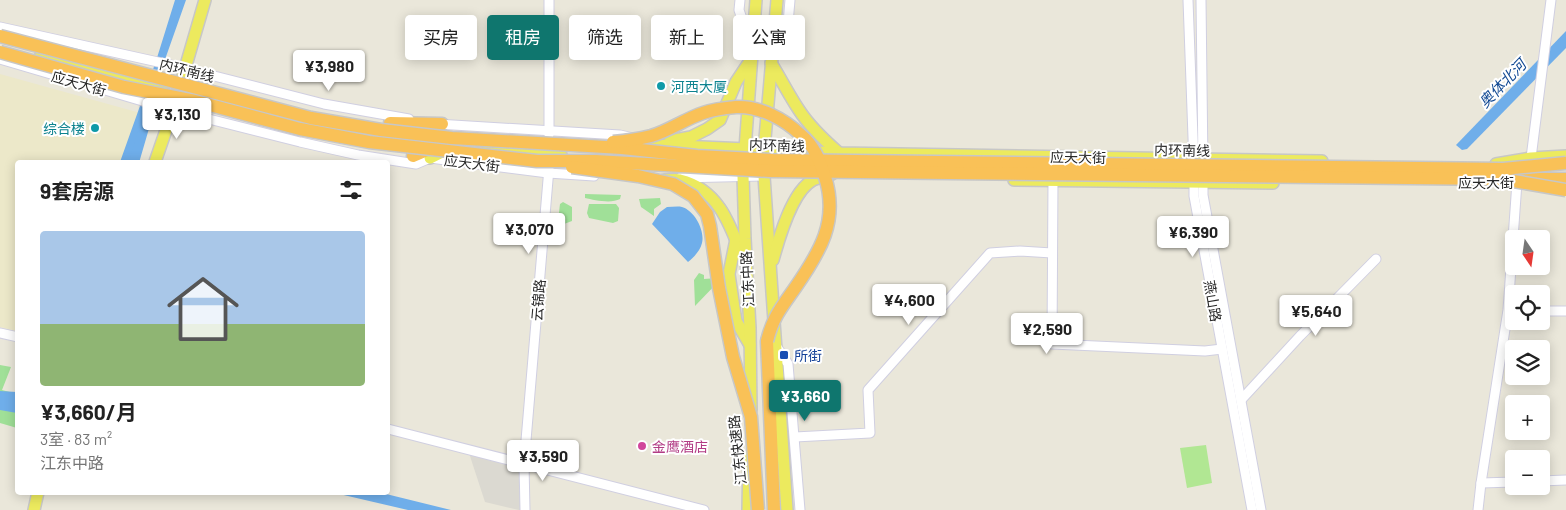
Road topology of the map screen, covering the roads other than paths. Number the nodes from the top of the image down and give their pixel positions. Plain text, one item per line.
1 (205, 0) edge
2 (548, 0) edge
3 (740, 0) edge
4 (756, 0) edge
5 (776, 0) edge
6 (790, 0) edge
7 (1188, 0) edge
8 (1201, 0) edge
9 (1551, 0) edge
10 (740, 15) edge
11 (755, 15) edge
12 (775, 15) edge
13 (789, 15) edge
14 (0, 27) edge
15 (0, 36) edge
16 (0, 42) edge
17 (0, 47) edge
18 (0, 52) edge
19 (0, 60) edge
20 (749, 60) edge
21 (752, 60) edge
22 (772, 60) joint
23 (184, 69) junction
24 (130, 70) junction
25 (124, 87) junction
26 (178, 91) junction
27 (173, 110) junction
28 (442, 124) junction
29 (550, 130) junction
30 (657, 144) junction
31 (438, 145) junction
32 (552, 150) junction
33 (745, 150) junction
34 (764, 150) junction
35 (839, 153) junction
36 (1566, 156) edge
37 (430, 158) junction
38 (1198, 158) junction
39 (1531, 158) junction
40 (156, 160) edge
41 (537, 161) junction
42 (1566, 164) edge
43 (744, 170) junction
44 (1566, 170) edge
45 (764, 171) junction
46 (1501, 171) junction
47 (548, 173) junction
48 (834, 173) junction
49 (640, 178) junction
50 (1053, 181) junction
51 (1566, 181) edge
52 (1516, 182) junction
53 (1199, 183) junction
54 (1566, 190) edge
55 (736, 240) junction
56 (1052, 253) junction
57 (1376, 259) dead end
58 (746, 267) junction
59 (770, 272) junction
60 (1512, 285) edge
61 (1550, 311) edge
62 (1566, 312) edge
63 (1508, 330) edge
64 (0, 332) edge
65 (15, 336) edge
66 (771, 343) junction
67 (750, 345) junction
68 (1222, 349) junction
69 (1241, 400) junction
70 (390, 430) edge
71 (795, 437) junction
72 (524, 464) junction
73 (1566, 480) edge
74 (1550, 481) edge
75 (1505, 482) edge
76 (1481, 483) junction
77 (37, 495) edge
78 (34, 510) edge
79 (526, 510) edge
80 (704, 510) edge
81 (748, 510) edge
82 (758, 510) edge
83 (774, 510) edge
84 (786, 510) edge
85 (800, 510) edge
86 (1252, 510) edge
87 (1261, 510) edge
88 (1478, 510) edge

1 - 23 main road
2 - 29 street, 云锦路
3 - 10 street, 江东中路
4 - 11 main road, 江东中路
5 - 12 main road, 江东中路
6 - 13 street
7 - 38 street, 燕山路
8 - 38 street, 燕山路
9 - 39 street
14 - 23 street, 应天大街
15 - 24 highway, 内环南线, bridge
16 - 26 main road, 应天大街
17 - 26 main road, 应天大街
18 - 25 highway, 内环南线, bridge
19 - 27 street, 应天大街
20 - 30 main road
21 - 33 main road, 江东中路
22 - 34 main road, 江东中路
22 - 35 main road
23 - 26 main road
23 - 28 street, 应天大街
24 - 28 highway, bridge
24 - 32 highway, 内环南线, bridge
25 - 31 highway, bridge
25 - 41 highway, 内环南线, bridge
26 - 27 main road
26 - 31 main road, 应天大街
26 - 32 main road, 应天大街
27 - 37 street, 应天大街
27 - 40 main road
28 - 29 street, 应天大街
29 - 30 street, 应天大街
29 - 32 street, 云锦路
30 - 32 main road, 应天大街
30 - 33 main road, 应天大街
31 - 32 main road, 应天大街
32 - 37 main road
32 - 43 main road, 应天大街
32 - 46 highway, 内环南线, bridge
32 - 47 street, 云锦路
32 - 66 highway, bridge
33 - 34 main road, 应天大街
33 - 43 main road, 江东中路
34 - 35 main road, 应天大街
34 - 45 main road, 江东中路
35 - 38 main road, 应天大街
36 - 39 main road, 应天大街
37 - 47 street, 应天大街
38 - 46 main road, 应天大街
38 - 53 street, 燕山路
39 - 46 main road, 应天大街
41 - 46 highway, 内环南线, bridge
41 - 82 highway, 江东快速路, bridge
42 - 46 highway, bridge
43 - 45 main road, 应天大街
43 - 49 street, 应天大街
43 - 58 main road, 江东中路
44 - 46 highway, 内环南线, bridge
45 - 48 main road, 应天大街
45 - 59 main road, 江东中路
46 - 51 highway, 内环南线, bridge
46 - 54 highway, bridge
47 - 49 street, 应天大街
47 - 72 street, 云锦路
48 - 50 main road, 应天大街
48 - 59 main road
49 - 55 main road
50 - 53 main road, 应天大街
50 - 56 street
51 - 52 main road, 应天大街
52 - 53 main road, 应天大街
52 - 60 street
53 - 68 street, 燕山路
53 - 69 street, 燕山路
55 - 58 main road
55 - 67 main road
56 - 68 street
56 - 71 street
57 - 69 street
58 - 67 main road, 江东中路
59 - 66 main road, 江东中路
61 - 62 street
63 - 76 street
64 - 65 street
66 - 71 street, 江东中路
66 - 83 highway
66 - 84 main road, 江东中路
67 - 81 main road, 江东中路
68 - 86 street, 燕山路
69 - 87 street, 燕山路
70 - 72 street
71 - 85 street, 江东中路
72 - 79 street, 云锦路
72 - 80 street
73 - 74 street
75 - 76 street
76 - 88 street
77 - 78 main road

